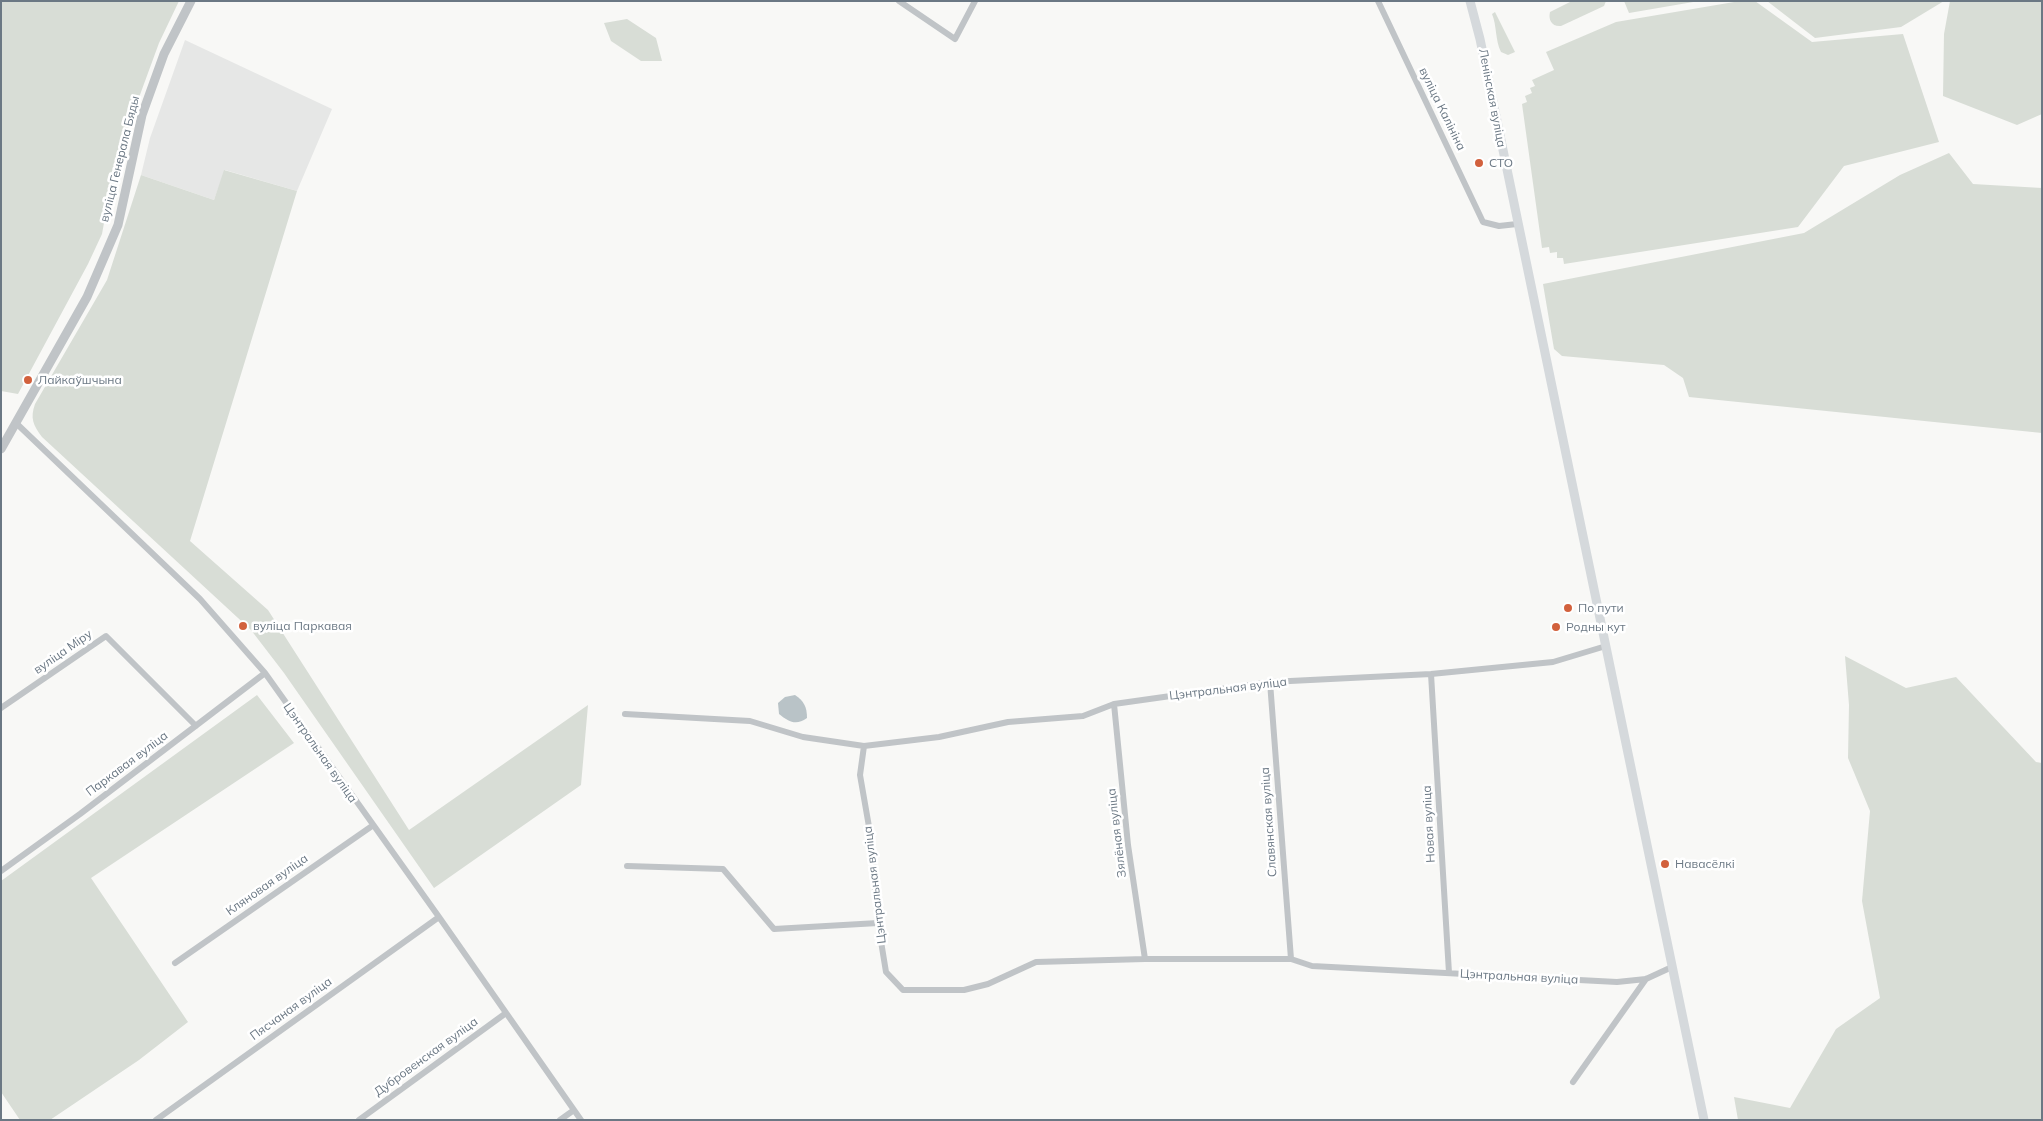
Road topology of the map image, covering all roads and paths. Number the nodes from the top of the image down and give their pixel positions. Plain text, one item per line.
1 (191, 1) edge
2 (899, 1) edge
3 (975, 1) edge
4 (1378, 1) edge
5 (1470, 1) edge
6 (1517, 224) junction
7 (16, 424) junction
8 (1, 449) edge
9 (1606, 646) junction
10 (265, 673) junction
11 (1431, 674) junction
12 (1270, 682) junction
13 (1114, 704) junction
14 (1, 708) edge
15 (625, 714) dead end
16 (196, 726) junction
17 (864, 746) junction
18 (372, 826) junction
19 (627, 866) dead end
20 (1, 871) edge
21 (439, 917) junction
22 (878, 923) junction
23 (1145, 959) junction
24 (1291, 959) junction
25 (175, 963) dead end
26 (1672, 967) junction
27 (1449, 973) junction
28 (1646, 979) junction
29 (506, 1013) junction
30 (1573, 1082) dead end
31 (574, 1110) junction
32 (156, 1120) edge
33 (358, 1120) edge
34 (560, 1120) edge
35 (580, 1120) edge
36 (1704, 1120) edge

1 - 7 street, вуліца Генерала Бяды
2 - 3 street
4 - 6 street, вуліца Калініна
5 - 6 main road, Ленінская вуліца
6 - 9 main road, Ленінская вуліца
7 - 8 street, вуліца Генерала Бяды
7 - 10 street, Цэнтральная вуліца
9 - 11 street, Цэнтральная вуліца
9 - 26 main road
10 - 16 street, Паркавая вуліца
10 - 18 street, Цэнтральная вуліца
11 - 12 street, Цэнтральная вуліца
11 - 27 street, Новая вуліца
12 - 13 street, Цэнтральная вуліца
12 - 24 street, Славянская вуліца
13 - 17 street, Цэнтральная вуліца
13 - 23 street, Зялёная вуліца
14 - 16 street, вуліца Міру
15 - 17 street
16 - 20 street, Паркавая вуліца
17 - 22 street, Цэнтральная вуліца
18 - 21 street, Цэнтральная вуліца
18 - 25 street, Кляновая вуліца
19 - 22 street
21 - 29 street, Цэнтральная вуліца
21 - 32 street, Пясчаная вуліца
22 - 23 street, Цэнтральная вуліца
23 - 24 street, Цэнтральная вуліца
24 - 27 street, Цэнтральная вуліца
26 - 28 street, Цэнтральная вуліца
26 - 36 main road
27 - 28 street, Цэнтральная вуліца
28 - 30 street
29 - 31 street, Цэнтральная вуліца
29 - 33 street, Дубровенская вуліца
31 - 34 street
31 - 35 street, Цэнтральная вуліца

